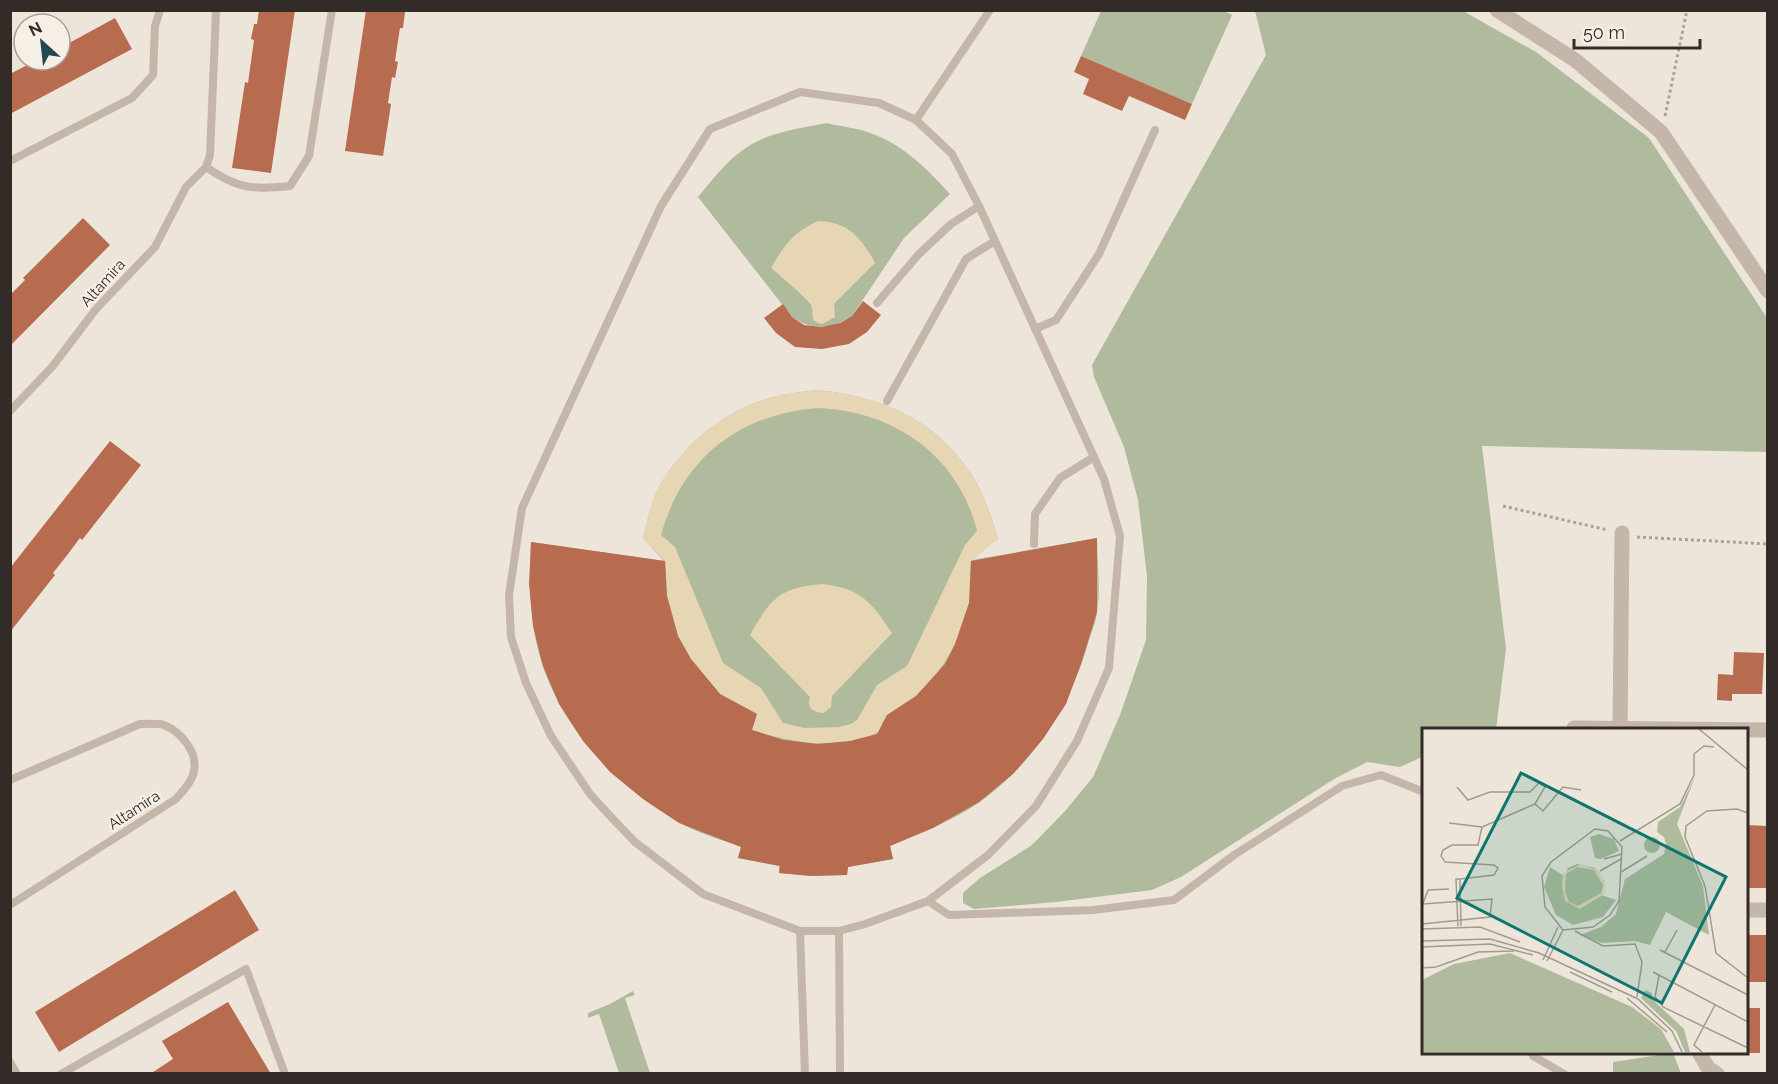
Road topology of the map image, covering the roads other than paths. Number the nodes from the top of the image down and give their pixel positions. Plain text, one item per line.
1 (160, 10) edge
2 (216, 10) edge
3 (332, 10) edge
4 (990, 10) edge
5 (1497, 10) edge
6 (916, 120) junction
7 (1155, 130) dead end
8 (10, 161) edge
9 (206, 167) junction
10 (979, 206) junction
11 (995, 241) junction
12 (1767, 291) edge
13 (877, 303) dead end
14 (1035, 329) junction
15 (887, 401) dead end
16 (10, 411) edge
17 (1094, 458) junction
18 (1622, 533) dead end
19 (1034, 544) dead end
20 (1620, 728) edge
21 (1748, 730) edge
22 (1767, 730) edge
23 (10, 780) edge
24 (1422, 791) edge
25 (928, 901) junction
26 (10, 905) edge
27 (1748, 910) edge
28 (1767, 910) edge
29 (800, 931) junction
30 (839, 931) junction
31 (1532, 1054) edge
32 (1700, 1054) edge
33 (10, 1062) edge
34 (17, 1074) edge
35 (61, 1074) edge
36 (285, 1074) edge
37 (805, 1074) edge
38 (840, 1074) edge
39 (1564, 1074) edge
40 (1717, 1074) edge

1 - 8 lane
2 - 9 lane
3 - 9 lane
4 - 6 lane
5 - 12 street
6 - 10 lane
6 - 29 lane
7 - 14 lane
9 - 16 lane, Altamira
10 - 11 lane
10 - 13 lane
11 - 14 lane
11 - 15 lane
14 - 17 lane
17 - 19 lane
17 - 25 lane
18 - 20 street
21 - 22 street
23 - 26 lane, Altamira
24 - 25 lane
25 - 30 lane
27 - 28 street
29 - 30 lane
29 - 37 lane
30 - 38 lane
31 - 39 lane
32 - 40 street
33 - 34 lane
35 - 36 lane

